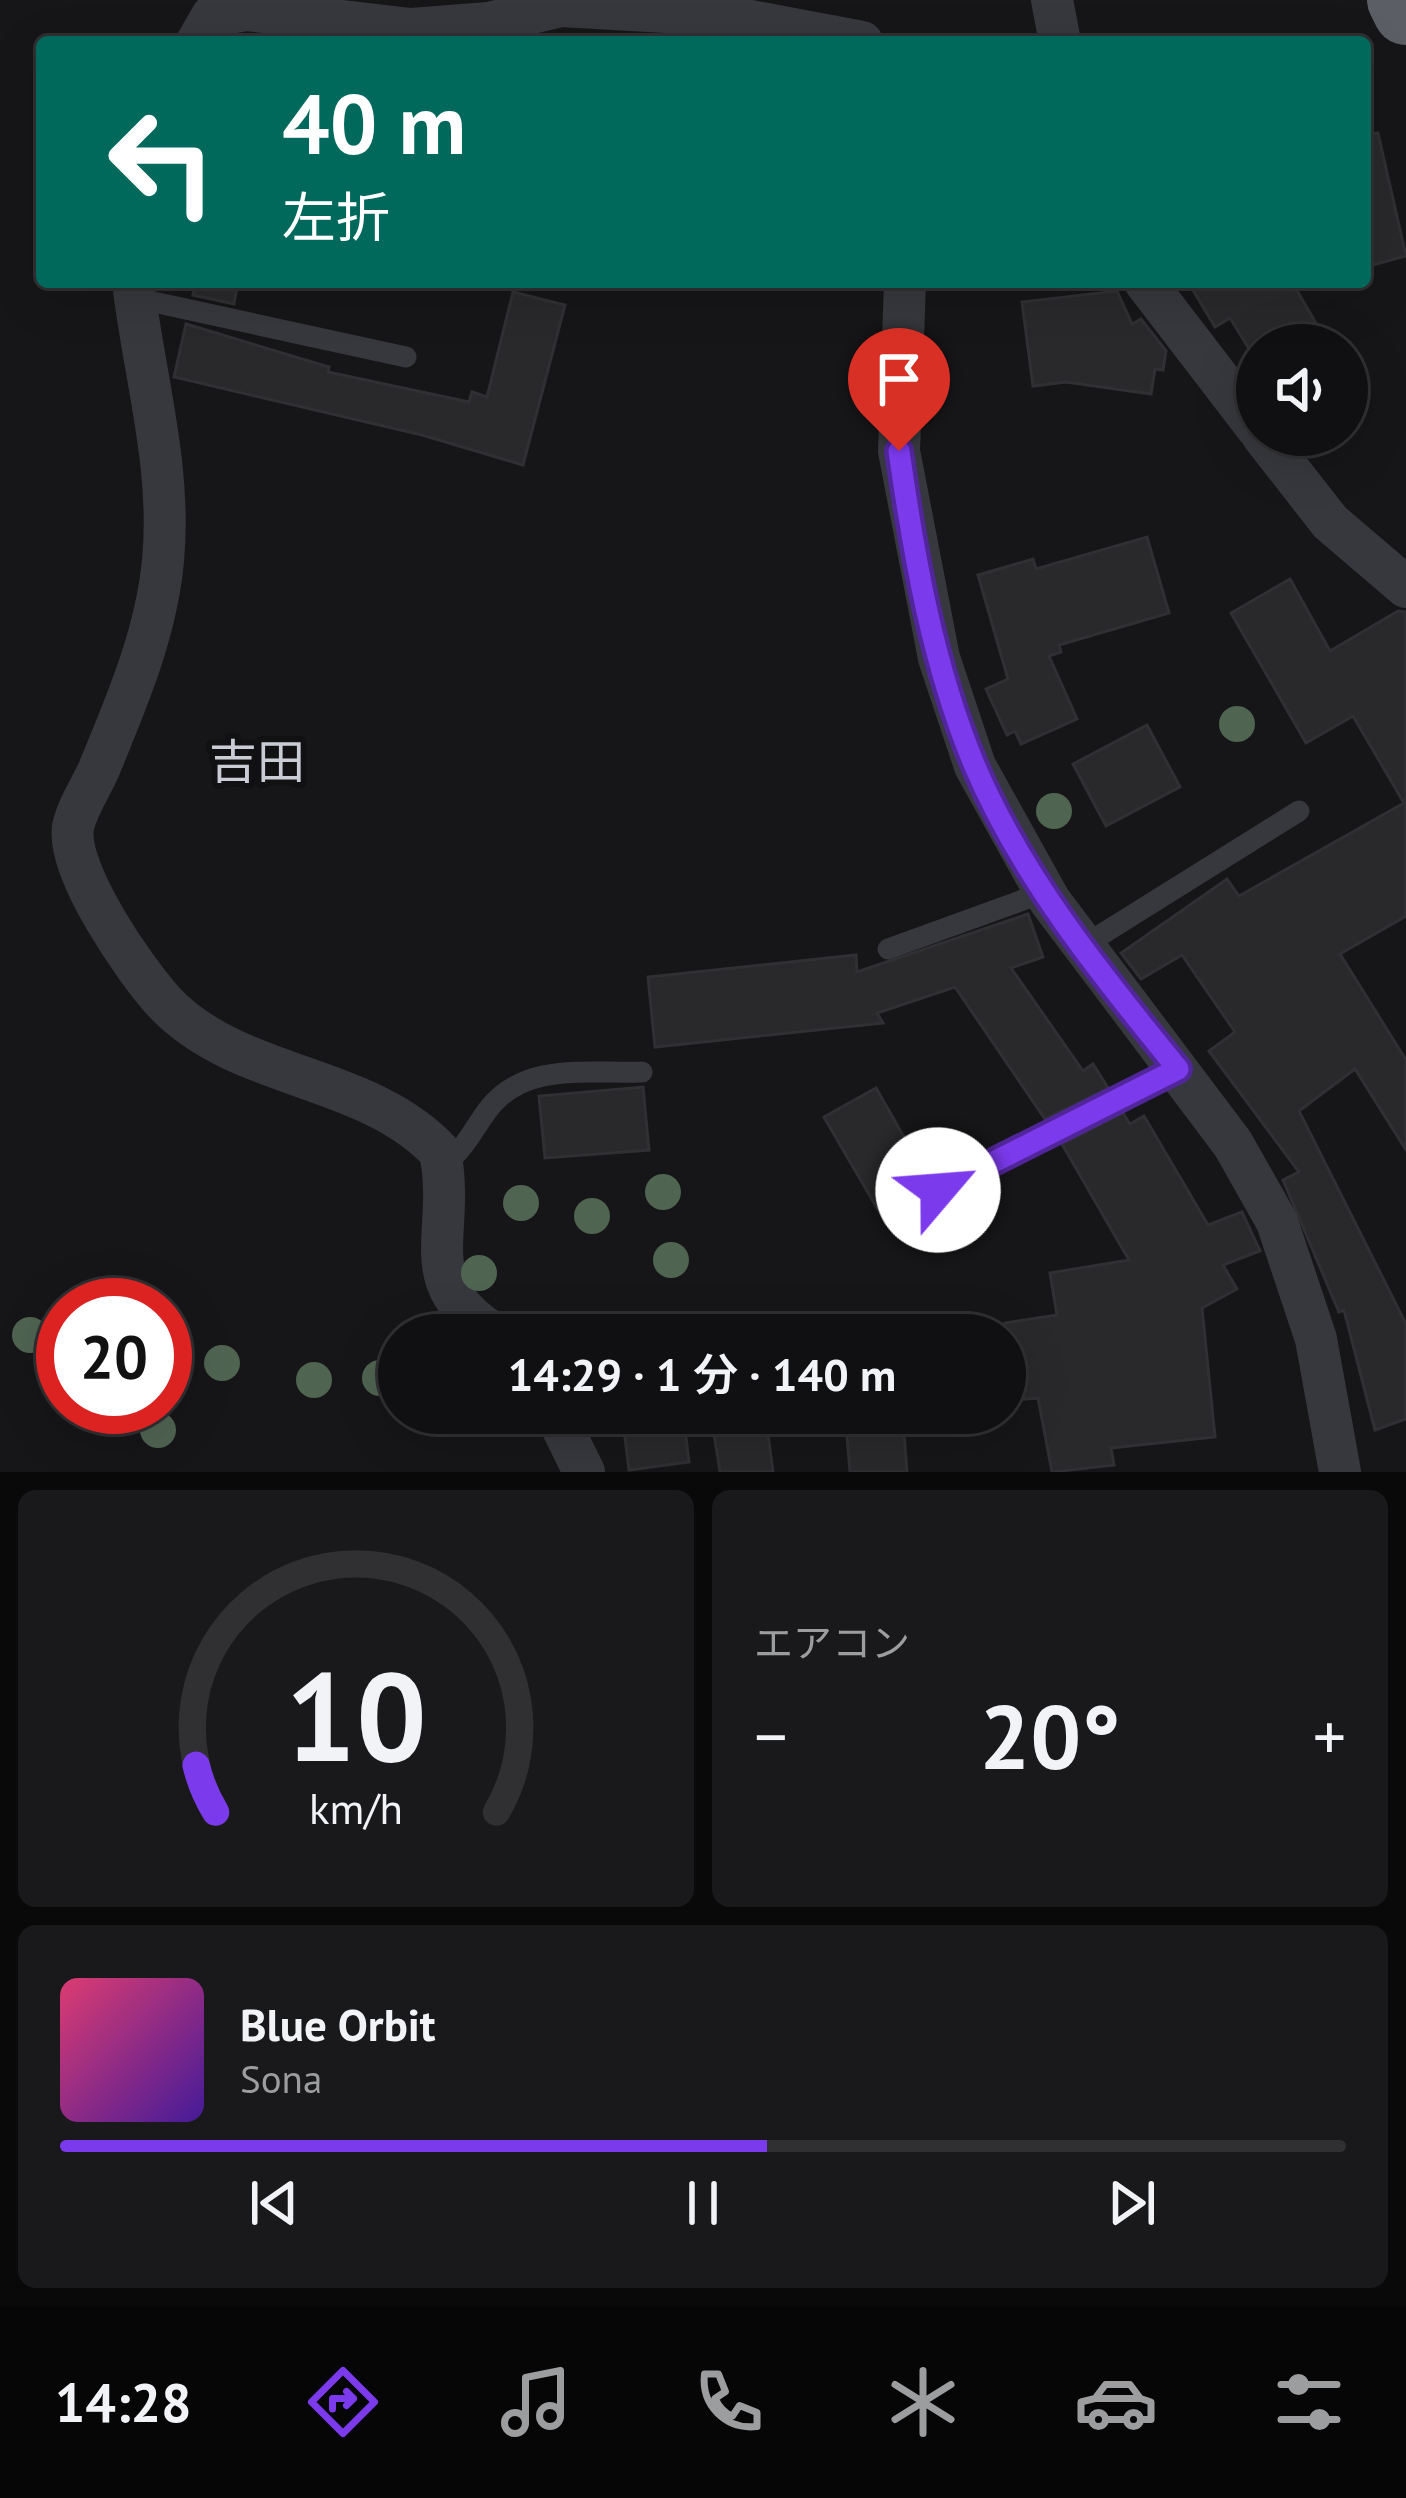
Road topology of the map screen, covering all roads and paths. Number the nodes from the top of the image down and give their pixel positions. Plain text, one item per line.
1 (1052, 0) edge
2 (1400, 0) edge
3 (1406, 12) edge
4 (717, 19) edge
5 (200, 36) edge
6 (824, 36) edge
7 (1059, 36) edge
8 (905, 288) edge
9 (1150, 288) edge
10 (134, 290) edge
11 (406, 357) dead end
12 (1236, 402) edge
13 (1278, 456) edge
14 (1406, 587) edge
15 (1299, 811) dead end
16 (1045, 892) junction
17 (1083, 946) junction
18 (888, 949) dead end
19 (1178, 1069) junction
20 (642, 1072) dead end
21 (443, 1167) junction
22 (938, 1190) dead end
23 (464, 1314) edge
24 (565, 1434) edge
25 (584, 1472) edge
26 (1340, 1472) edge

1 - 7 street
2 - 3 highway
4 - 5 street
4 - 6 street
8 - 16 street
9 - 12 street
10 - 11 lane
10 - 21 street
13 - 14 street
15 - 17 lane
16 - 17 street
16 - 18 lane
17 - 19 street
19 - 22 lane
19 - 26 street
20 - 21 lane
21 - 23 street
24 - 25 street

